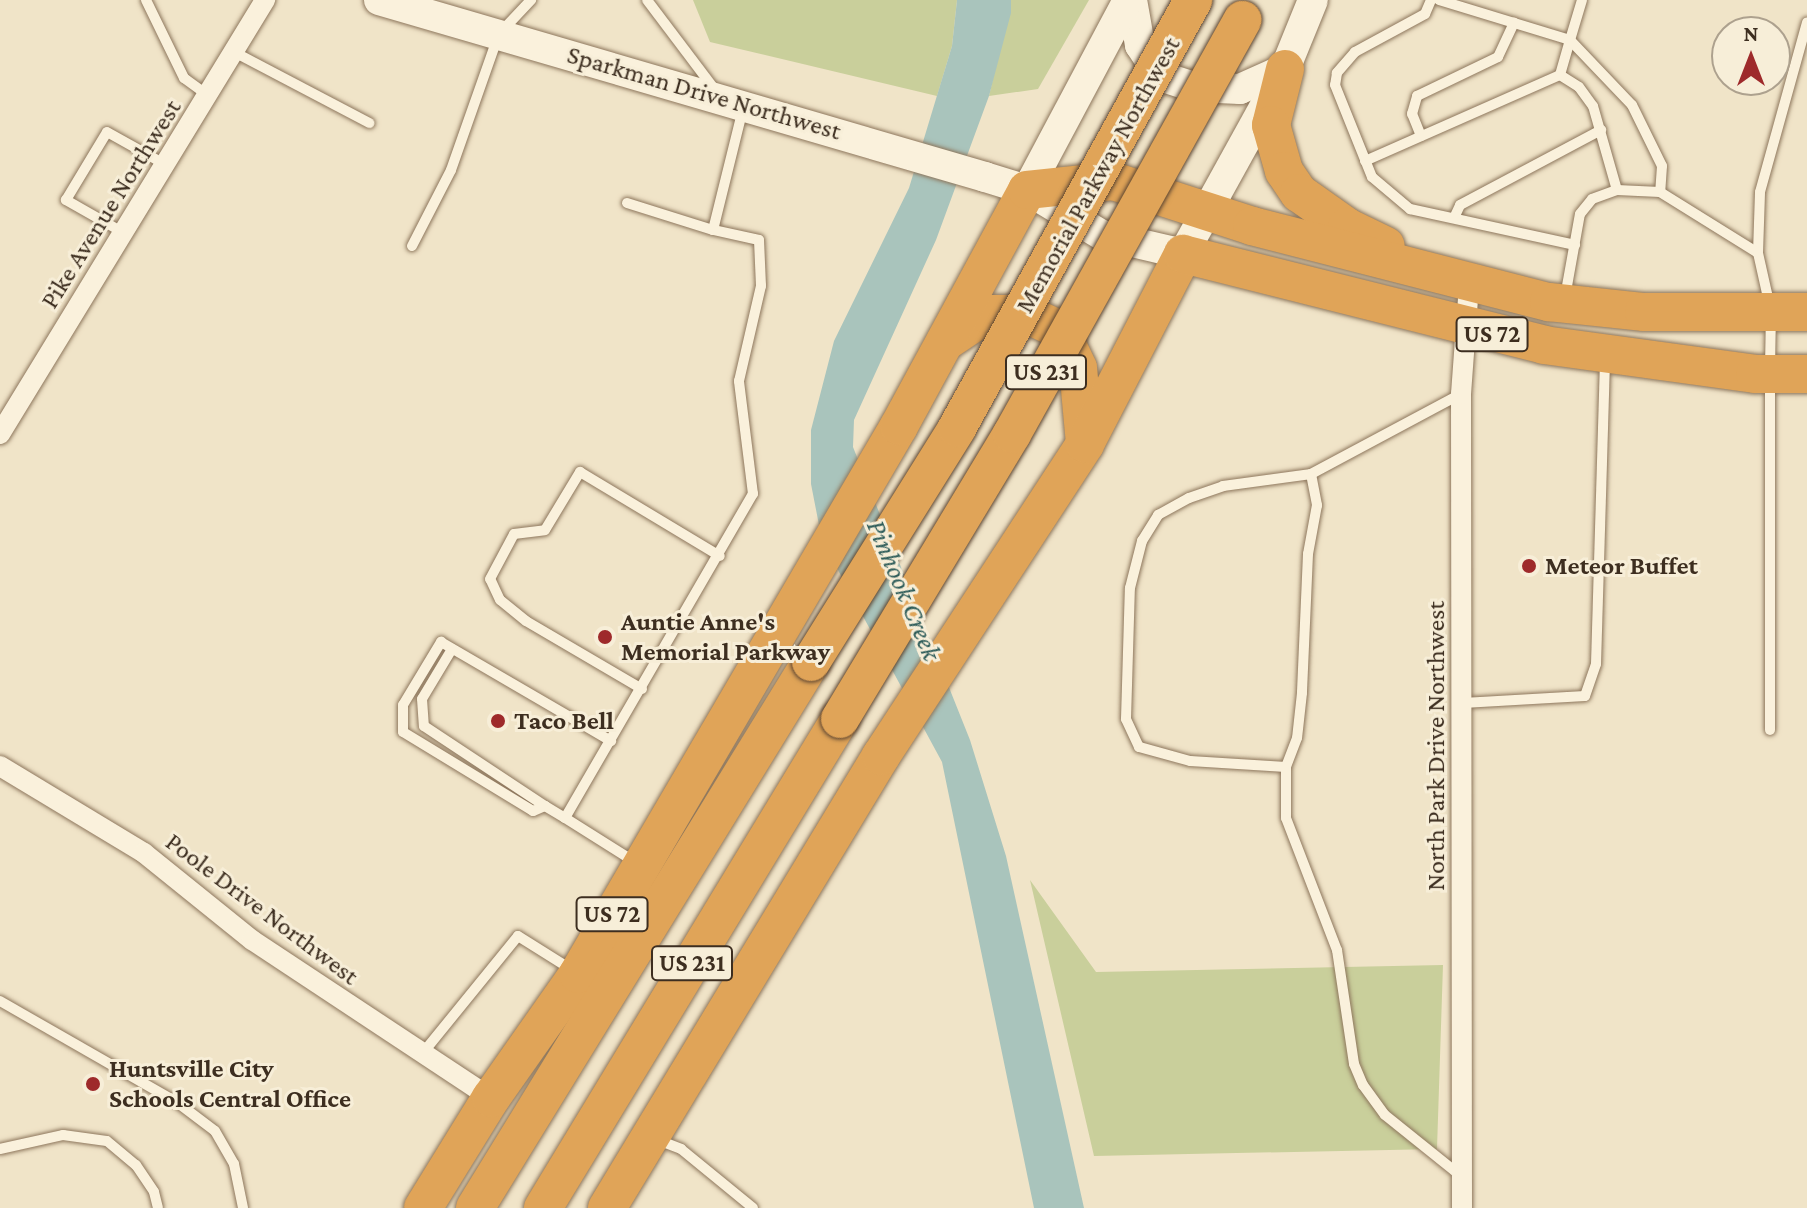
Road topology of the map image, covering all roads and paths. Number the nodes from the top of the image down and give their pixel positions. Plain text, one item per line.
1 (146, 0) edge
2 (265, 0) edge
3 (379, 0) edge
4 (531, 0) edge
5 (647, 0) edge
6 (1130, 0) edge
7 (1193, 0) edge
8 (1313, 0) edge
9 (1431, 0) edge
10 (1439, 0) edge
11 (1582, 0) edge
12 (1246, 10) edge
13 (1807, 22) edge
14 (1514, 23) junction
15 (499, 34) junction
16 (1570, 40) junction
17 (234, 52) junction
18 (1285, 69) junction
19 (1560, 75) junction
20 (209, 96) junction
21 (732, 99) junction
22 (369, 123) dead end
23 (1601, 130) junction
24 (1421, 136) junction
25 (1365, 161) junction
26 (166, 165) junction
27 (1027, 190) junction
28 (1617, 190) junction
29 (1660, 192) junction
30 (627, 203) dead end
31 (1203, 210) junction
32 (1454, 218) junction
33 (713, 230) junction
34 (124, 233) junction
35 (1575, 245) junction
36 (412, 246) dead end
37 (1758, 253) junction
38 (1183, 254) junction
39 (1428, 274) junction
40 (1469, 285) junction
41 (1564, 303) junction
42 (1789, 312) edge
43 (1466, 329) junction
44 (944, 343) junction
45 (1606, 353) junction
46 (1770, 374) junction
47 (1807, 374) edge
48 (1461, 394) junction
49 (0, 434) edge
50 (1085, 444) junction
51 (1311, 474) junction
52 (720, 556) junction
53 (452, 649) junction
54 (642, 689) junction
55 (1463, 703) junction
56 (1770, 730) dead end
57 (611, 741) junction
58 (0, 766) edge
59 (1286, 767) junction
60 (545, 806) junction
61 (565, 818) junction
62 (638, 865) junction
63 (578, 974) junction
64 (0, 1001) edge
65 (420, 1055) junction
66 (491, 1098) junction
67 (646, 1136) junction
68 (0, 1149) edge
69 (1462, 1177) junction
70 (158, 1208) edge
71 (243, 1208) edge
72 (423, 1208) edge
73 (475, 1208) edge
74 (543, 1208) edge
75 (607, 1208) edge
76 (753, 1208) edge
77 (1462, 1208) edge

1 - 20 lane
2 - 17 street, Pike Avenue Northwest
3 - 15 main road, Sparkman Drive Northwest
4 - 15 lane
5 - 21 lane
6 - 18 main road
6 - 27 main road
7 - 73 highway, Memorial Parkway Northwest / US 231, bridge
8 - 18 main road
9 - 25 lane
10 - 14 lane
11 - 16 lane
12 - 74 highway, Memorial Parkway Northwest / US 231, bridge
13 - 37 lane
14 - 16 lane
14 - 24 lane
15 - 21 main road, Sparkman Drive Northwest
15 - 36 lane
16 - 19 lane
16 - 29 lane
17 - 20 street, Pike Avenue Northwest
17 - 22 lane
18 - 31 main road
18 - 39 highway
19 - 23 lane
19 - 24 lane
20 - 26 street, Pike Avenue Northwest
21 - 27 main road, Sparkman Drive Northwest
21 - 33 lane
23 - 28 lane
23 - 32 lane
24 - 25 lane
25 - 32 lane
26 - 34 street, Pike Avenue Northwest
26 - 34 lane
27 - 31 highway, Sparkman Drive Northwest / US 72
27 - 38 main road, Sparkman Drive Northwest
27 - 44 highway, US 72
28 - 29 lane
28 - 35 lane
29 - 37 lane
30 - 33 lane
31 - 38 main road
31 - 39 highway, US 72
32 - 35 lane
33 - 52 lane
34 - 49 street, Pike Avenue Northwest
35 - 41 lane
37 - 42 lane
38 - 43 highway, US 72
38 - 50 highway
39 - 40 highway, US 72
40 - 41 highway, US 72
40 - 43 street, North Park Drive Northwest
41 - 42 highway, US 72
42 - 46 lane
43 - 45 highway, US 72
43 - 48 street, North Park Drive Northwest
44 - 50 highway
44 - 62 highway, US 72
45 - 46 highway, US 72
45 - 55 lane
46 - 47 highway, US 72
46 - 56 lane
48 - 51 lane
48 - 55 street, North Park Drive Northwest
50 - 67 highway
51 - 59 lane
51 - 59 lane
52 - 54 lane
52 - 54 lane
53 - 57 lane
53 - 60 lane
53 - 60 lane
54 - 57 lane
55 - 69 street, North Park Drive Northwest
57 - 61 lane
58 - 65 street, Poole Drive Northwest
59 - 69 lane
60 - 61 lane
61 - 62 lane
62 - 63 highway, US 72
63 - 65 lane
63 - 66 highway, US 72
64 - 71 lane
65 - 66 street, Poole Drive Northwest
66 - 72 highway, US 72
67 - 75 highway
67 - 76 lane
68 - 70 lane
69 - 77 street, North Park Drive Northwest

